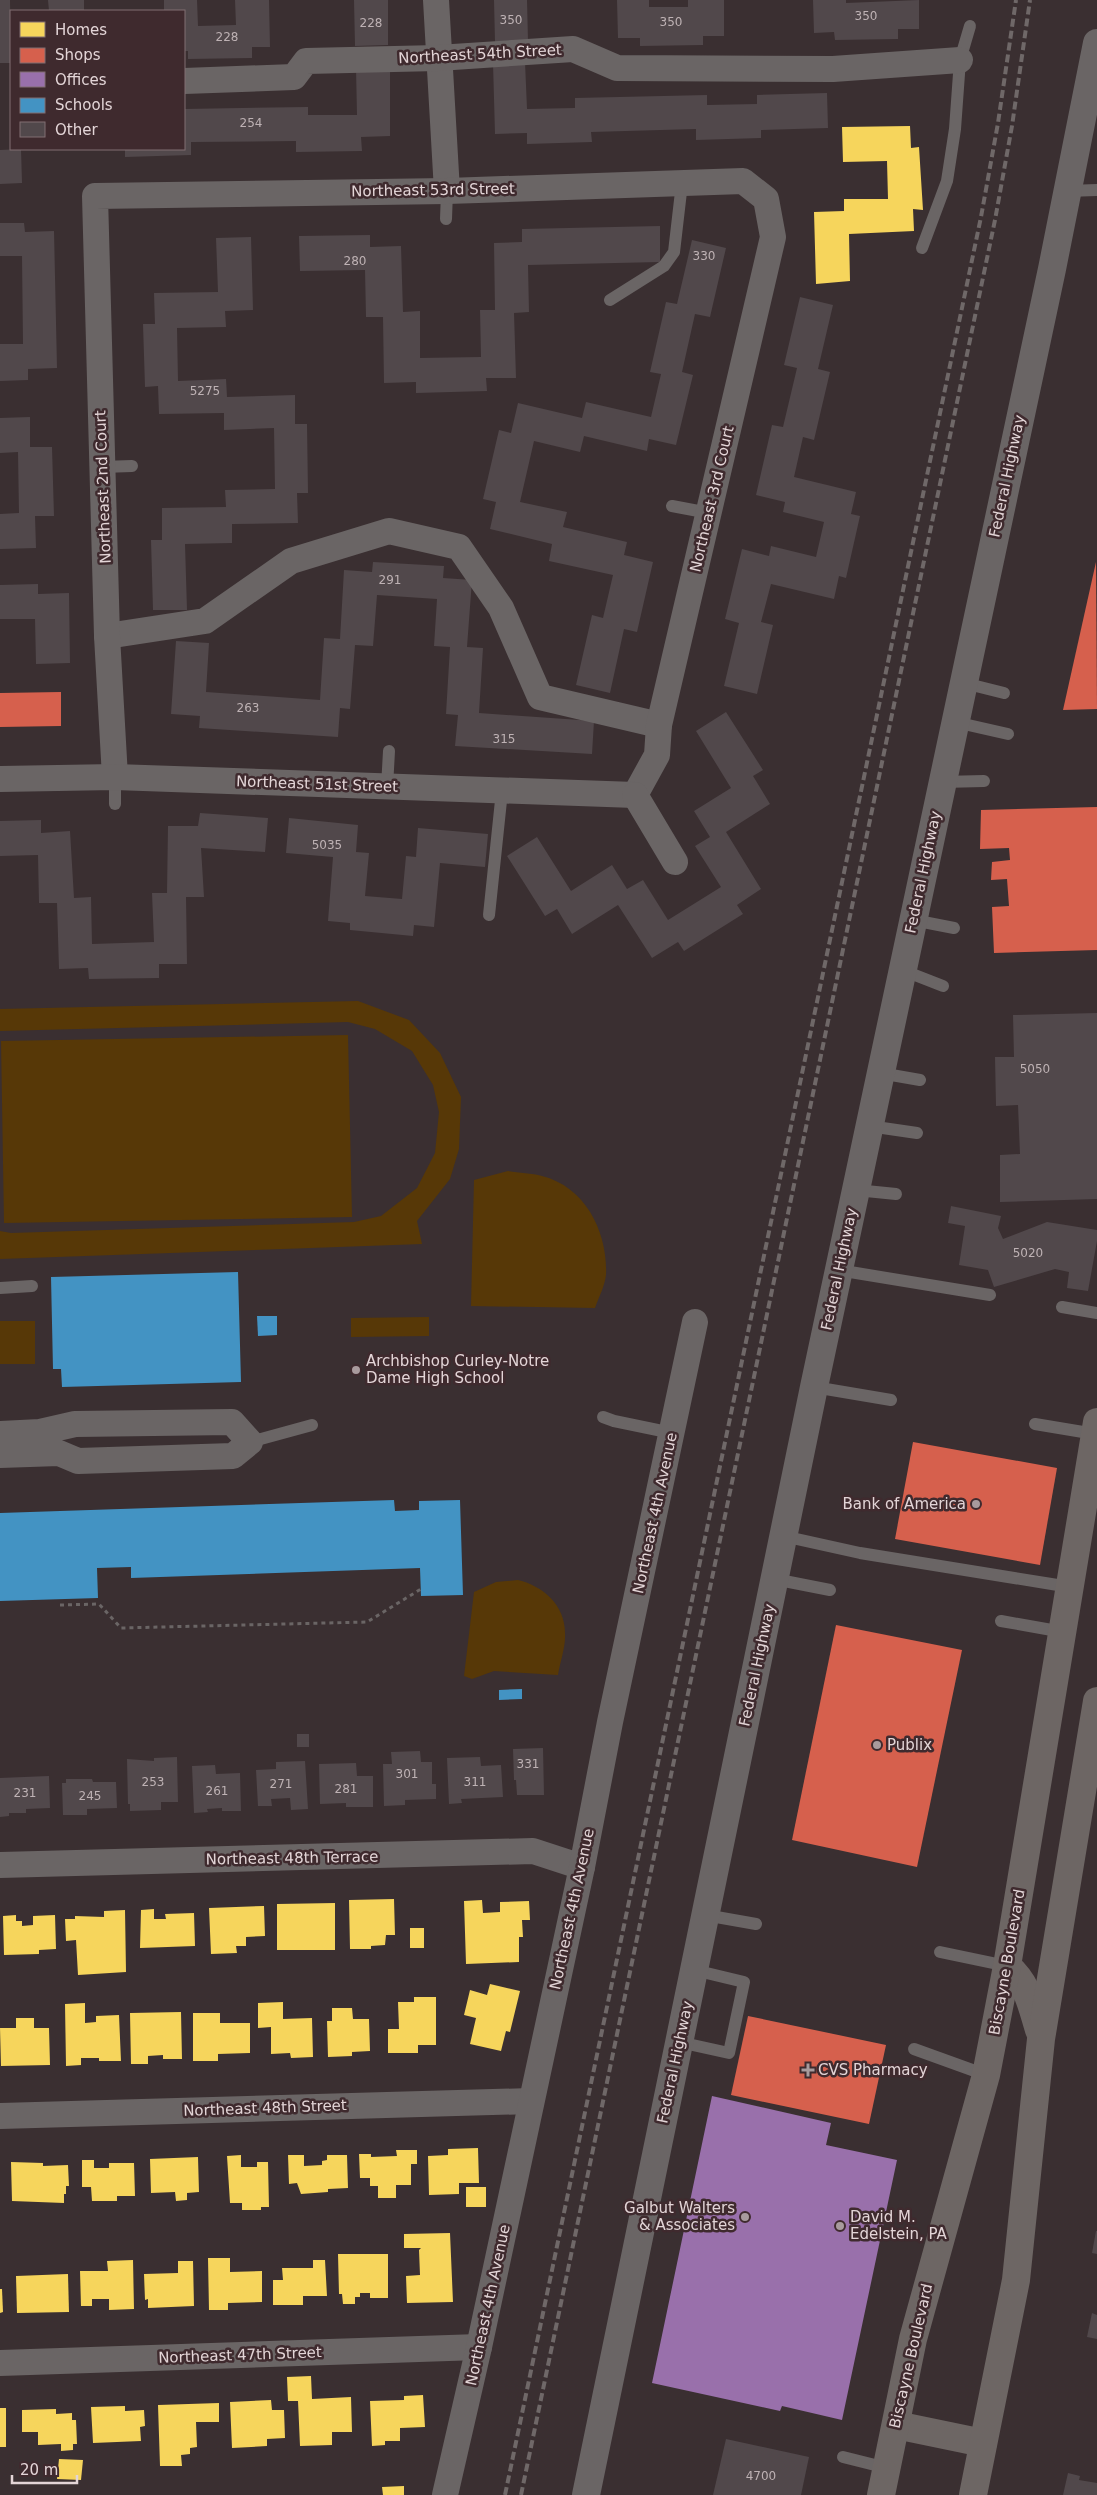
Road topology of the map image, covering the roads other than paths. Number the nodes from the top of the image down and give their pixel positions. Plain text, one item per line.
1 (436, 0) edge
2 (970, 26) dead end
3 (1097, 43) edge
4 (438, 58) junction
5 (960, 60) junction
6 (185, 81) edge
7 (682, 183) junction
8 (1097, 190) edge
9 (447, 191) junction
10 (1067, 191) junction
11 (94, 196) joint
12 (766, 199) joint
13 (446, 219) dead end
14 (922, 248) dead end
15 (610, 300) dead end
16 (132, 466) dead end
17 (102, 467) junction
18 (672, 506) dead end
19 (709, 514) junction
20 (107, 636) junction
21 (964, 683) junction
22 (1004, 693) dead end
23 (955, 722) junction
24 (659, 725) junction
25 (1008, 734) dead end
26 (389, 751) dead end
27 (115, 777) junction
28 (0, 779) edge
29 (984, 781) dead end
30 (942, 782) junction
31 (387, 787) junction
32 (502, 791) junction
33 (635, 796) junction
34 (115, 804) dead end
35 (675, 862) dead end
36 (489, 915) dead end
37 (913, 920) junction
38 (954, 928) dead end
39 (902, 970) junction
40 (943, 986) dead end
41 (880, 1074) junction
42 (920, 1080) dead end
43 (869, 1126) junction
44 (917, 1132) dead end
45 (856, 1190) junction
46 (896, 1194) dead end
47 (838, 1270) junction
48 (32, 1286) dead end
49 (0, 1288) edge
50 (990, 1295) dead end
51 (1062, 1307) dead end
52 (1097, 1312) edge
53 (695, 1322) dead end
54 (814, 1387) junction
55 (890, 1400) dead end
56 (603, 1417) dead end
57 (1035, 1424) dead end
58 (312, 1425) dead end
59 (1096, 1428) edge
60 (672, 1433) junction
61 (0, 1434) edge
62 (250, 1442) junction
63 (0, 1455) edge
64 (783, 1536) junction
65 (774, 1579) junction
66 (1070, 1587) junction
67 (830, 1590) dead end
68 (1001, 1621) dead end
69 (1063, 1632) junction
70 (1097, 1701) edge
71 (0, 1865) edge
72 (582, 1867) junction
73 (705, 1915) junction
74 (756, 1924) dead end
75 (940, 1952) dead end
76 (1007, 1966) junction
77 (694, 1970) junction
78 (1042, 2039) junction
79 (679, 2042) junction
80 (914, 2049) dead end
81 (986, 2075) junction
82 (531, 2101) junction
83 (0, 2116) edge
84 (480, 2347) junction
85 (0, 2363) edge
86 (896, 2425) junction
87 (983, 2443) junction
88 (843, 2457) dead end
89 (887, 2468) junction
90 (445, 2495) edge
91 (586, 2495) edge
92 (881, 2495) edge
93 (973, 2495) edge

1 - 4 street
2 - 5 lane
3 - 10 street, Federal Highway
4 - 5 street, Northeast 54th Street
4 - 6 street, Northeast 54th Street
4 - 9 street
5 - 14 lane
7 - 9 street, Northeast 53rd Street
7 - 12 street, Northeast 53rd Street
7 - 15 lane
8 - 10 lane
9 - 11 street, Northeast 53rd Street
9 - 13 lane
10 - 21 street, Federal Highway
11 - 17 street, Northeast 2nd Court
12 - 19 street, Northeast 3rd Court
16 - 17 lane
17 - 20 street, Northeast 2nd Court
18 - 19 lane
19 - 24 street, Northeast 3rd Court
20 - 24 street
20 - 27 street, Northeast 2nd Court
21 - 22 lane
21 - 23 street, Federal Highway
23 - 25 lane
23 - 30 street, Federal Highway
24 - 33 street, Northeast 3rd Court
26 - 31 lane
27 - 28 street, Northeast 51st Street
27 - 31 street, Northeast 51st Street
27 - 34 lane
29 - 30 lane
30 - 37 street, Federal Highway
31 - 32 street, Northeast 51st Street
32 - 33 street, Northeast 51st Street
32 - 36 lane
33 - 35 street
37 - 38 lane
37 - 39 street, Federal Highway
39 - 40 lane
39 - 41 street, Federal Highway
41 - 42 lane
41 - 43 street, Federal Highway
43 - 44 lane
43 - 45 street, Federal Highway
45 - 46 lane
45 - 47 street, Federal Highway
47 - 50 lane
47 - 54 street, Federal Highway
48 - 49 lane
51 - 52 lane
53 - 60 street, Northeast 4th Avenue
54 - 55 lane
54 - 64 street, Federal Highway
56 - 60 lane
57 - 59 lane
58 - 62 lane
59 - 66 main road, Biscayne Boulevard
60 - 72 street, Northeast 4th Avenue
61 - 62 street
62 - 63 street
64 - 65 street, Federal Highway
64 - 66 lane
65 - 67 lane
65 - 73 street, Federal Highway
66 - 69 main road, Biscayne Boulevard
68 - 69 lane
69 - 76 main road, Biscayne Boulevard
70 - 78 main road
71 - 72 street, Northeast 48th Terrace
72 - 82 street, Northeast 4th Avenue
73 - 74 lane
73 - 77 street, Federal Highway
75 - 76 lane
76 - 78 main road
76 - 81 main road, Biscayne Boulevard
77 - 79 street, Federal Highway
77 - 79 lane
78 - 87 main road
79 - 91 street, Federal Highway
80 - 81 lane
81 - 86 main road, Biscayne Boulevard
82 - 83 street, Northeast 48th Street
82 - 84 street, Northeast 4th Avenue
84 - 85 street, Northeast 47th Street
84 - 90 street, Northeast 4th Avenue
86 - 87 main road
86 - 89 main road, Biscayne Boulevard
87 - 93 main road
88 - 89 lane
89 - 92 main road, Biscayne Boulevard

